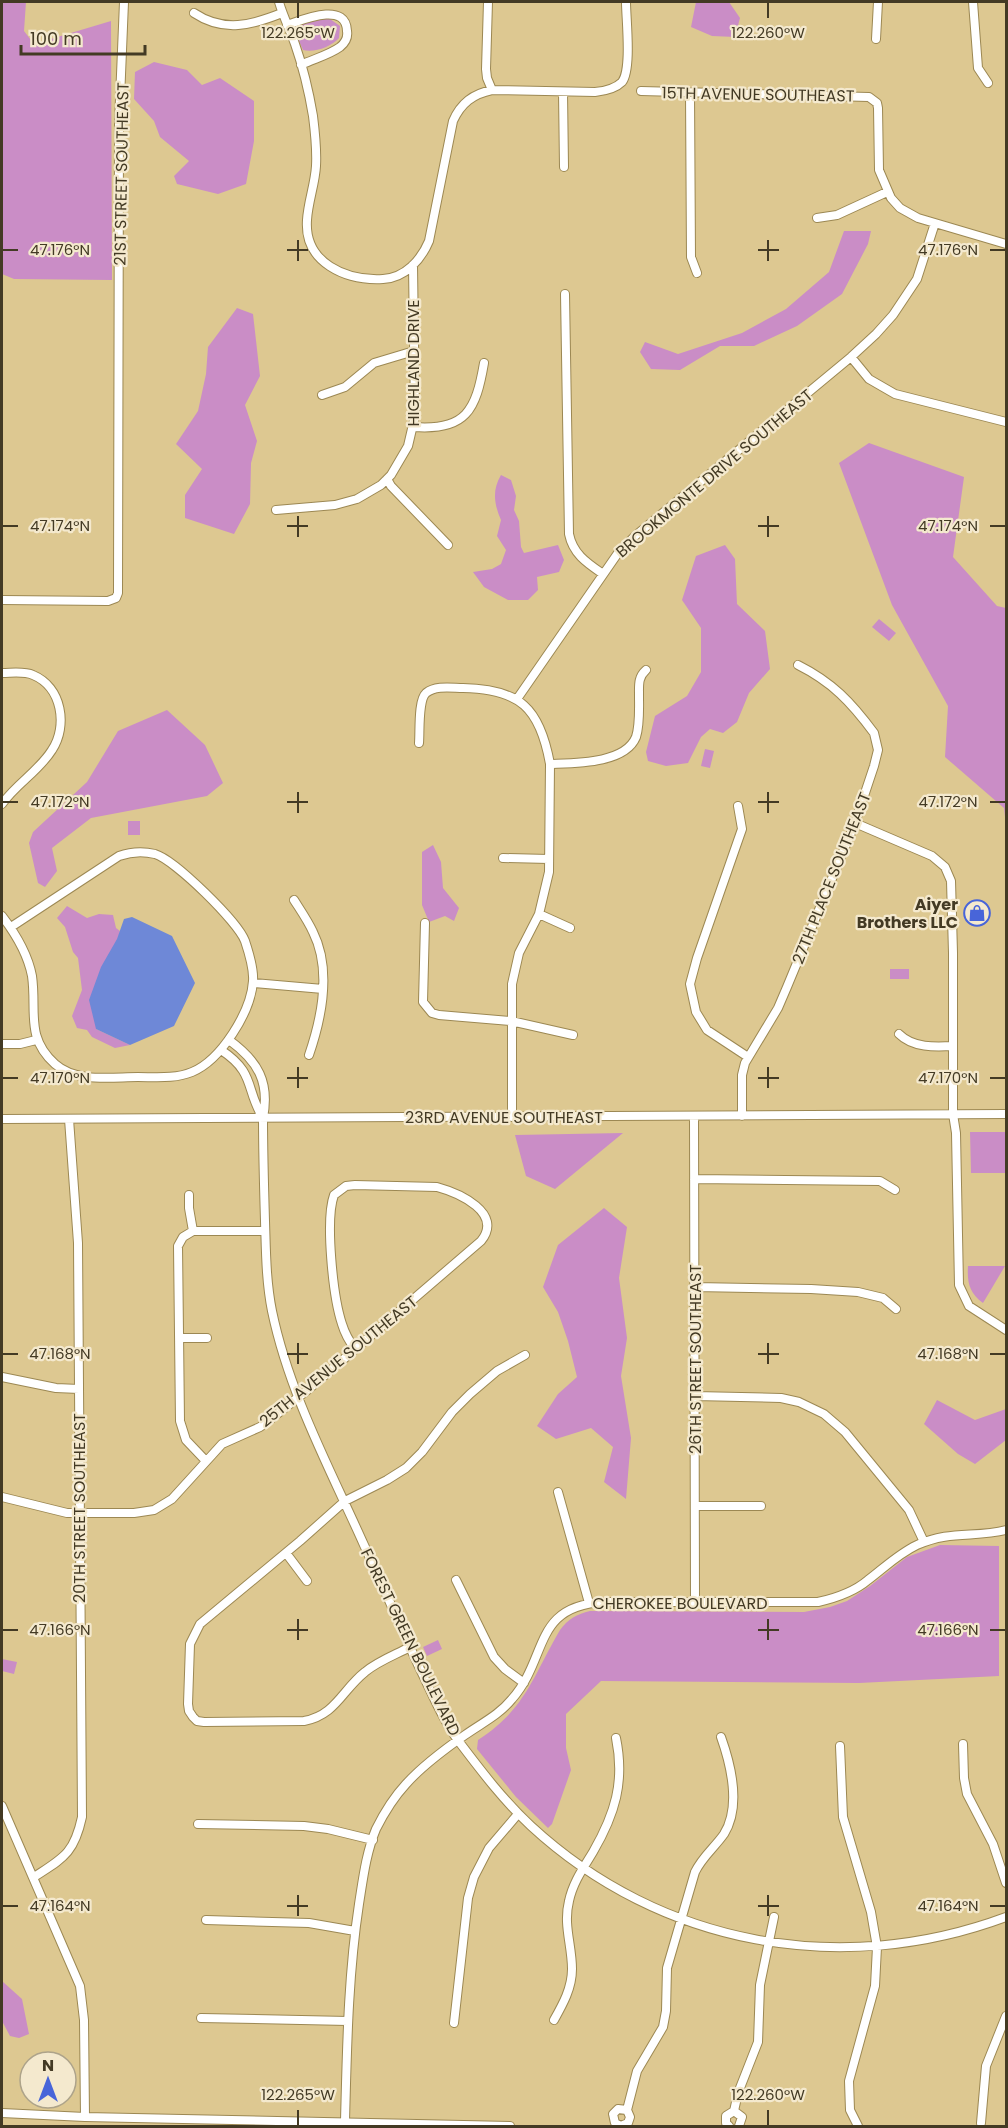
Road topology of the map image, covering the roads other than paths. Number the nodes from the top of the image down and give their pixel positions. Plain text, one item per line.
1 (124, 2) edge
2 (279, 2) edge
3 (488, 2) edge
4 (626, 2) edge
5 (878, 2) edge
6 (973, 2) edge
7 (194, 13) dead end
8 (282, 13) junction
9 (287, 25) junction
10 (876, 39) dead end
11 (301, 65) junction
12 (988, 83) dead end
13 (492, 90) junction
14 (641, 91) dead end
15 (563, 92) junction
16 (690, 93) junction
17 (564, 167) dead end
18 (887, 192) junction
19 (817, 218) dead end
20 (935, 223) junction
21 (1006, 244) edge
22 (413, 265) junction
23 (698, 273) dead end
24 (565, 294) dead end
25 (414, 351) junction
26 (851, 357) junction
27 (484, 363) dead end
28 (322, 395) dead end
29 (1006, 422) edge
30 (414, 427) junction
31 (387, 478) junction
32 (276, 510) dead end
33 (448, 545) dead end
34 (603, 574) junction
35 (2, 600) edge
36 (798, 665) dead end
37 (646, 670) dead end
38 (2, 673) edge
39 (517, 699) junction
40 (419, 743) dead end
41 (550, 764) junction
42 (2, 804) edge
43 (738, 806) dead end
44 (855, 823) junction
45 (503, 858) dead end
46 (549, 859) junction
47 (294, 900) dead end
48 (539, 914) junction
49 (2, 916) edge
50 (425, 923) dead end
51 (10, 927) junction
52 (570, 928) dead end
53 (253, 983) junction
54 (323, 989) junction
55 (511, 1021) junction
56 (899, 1034) dead end
57 (573, 1035) dead end
58 (36, 1040) junction
59 (229, 1040) junction
60 (2, 1044) edge
61 (953, 1046) junction
62 (221, 1050) junction
63 (309, 1055) dead end
64 (748, 1057) junction
65 (953, 1114) junction
66 (1006, 1114) edge
67 (694, 1116) junction
68 (742, 1116) junction
69 (512, 1117) junction
70 (263, 1118) junction
71 (2, 1119) edge
72 (69, 1119) junction
73 (694, 1179) junction
74 (895, 1190) dead end
75 (189, 1195) dead end
76 (194, 1231) junction
77 (265, 1231) junction
78 (695, 1287) junction
79 (896, 1309) dead end
80 (1006, 1330) edge
81 (180, 1338) junction
82 (207, 1338) dead end
83 (355, 1349) junction
84 (525, 1355) dead end
85 (2, 1377) edge
86 (79, 1389) junction
87 (298, 1396) junction
88 (695, 1396) junction
89 (205, 1460) junction
90 (558, 1492) dead end
91 (2, 1497) edge
92 (345, 1501) junction
93 (695, 1506) junction
94 (761, 1506) dead end
95 (80, 1513) junction
96 (1006, 1530) edge
97 (924, 1542) junction
98 (286, 1553) junction
99 (456, 1580) dead end
100 (307, 1581) dead end
101 (695, 1602) junction
102 (589, 1603) junction
103 (410, 1647) junction
104 (524, 1683) junction
105 (720, 1737) dead end
106 (616, 1738) dead end
107 (458, 1741) junction
108 (963, 1744) dead end
109 (840, 1746) dead end
110 (2, 1806) edge
111 (518, 1814) junction
112 (198, 1824) dead end
113 (373, 1839) junction
114 (583, 1868) junction
115 (34, 1877) junction
116 (1006, 1883) edge
117 (774, 1917) dead end
118 (1006, 1917) edge
119 (206, 1920) dead end
120 (682, 1920) junction
121 (355, 1931) junction
122 (768, 1942) junction
123 (877, 1947) junction
124 (1006, 2016) edge
125 (201, 2018) dead end
126 (554, 2020) dead end
127 (348, 2022) junction
128 (454, 2023) dead end
129 (627, 2110) dead end
130 (734, 2111) junction
131 (2, 2113) edge
132 (85, 2117) junction
133 (345, 2121) junction
134 (980, 2125) edge
135 (510, 2126) edge
136 (729, 2127) edge
137 (739, 2127) edge
138 (858, 2127) edge

1 - 35 street, 21ST STREET SOUTHEAST
2 - 8 street
3 - 13 street
4 - 15 street
5 - 10 street
6 - 12 street
7 - 8 street
8 - 9 street
9 - 11 street
9 - 11 street
11 - 22 street
13 - 15 street
13 - 22 street
14 - 16 street, 15TH AVENUE SOUTHEAST
15 - 17 street
16 - 18 street, 15TH AVENUE SOUTHEAST
16 - 23 street
18 - 19 street
18 - 20 street
20 - 21 street
20 - 26 street, BROOKMONTE DRIVE SOUTHEAST
22 - 25 street, HIGHLAND DRIVE
24 - 34 street
25 - 28 street
25 - 30 street, HIGHLAND DRIVE
26 - 29 street
26 - 34 street, BROOKMONTE DRIVE SOUTHEAST
27 - 30 street
30 - 31 street, HIGHLAND DRIVE
31 - 32 street, HIGHLAND DRIVE
31 - 33 street
34 - 39 street, BROOKMONTE DRIVE SOUTHEAST
36 - 44 street, 27TH PLACE SOUTHEAST
37 - 41 street
38 - 42 street
39 - 40 street
39 - 41 street
41 - 46 street
43 - 64 street
44 - 61 street
44 - 64 street, 27TH PLACE SOUTHEAST
45 - 46 street
46 - 48 street
47 - 54 street
48 - 52 street
48 - 55 street
49 - 51 street
50 - 55 street
51 - 53 street
51 - 58 street
53 - 54 street
53 - 59 street
54 - 63 street
55 - 57 street
55 - 69 street
56 - 61 street
58 - 60 street
58 - 62 street
59 - 62 street
59 - 70 street, FOREST GREEN BOULEVARD
61 - 65 street
62 - 70 street
64 - 68 street, 27TH PLACE SOUTHEAST
65 - 66 street, 23RD AVENUE SOUTHEAST
65 - 68 street, 23RD AVENUE SOUTHEAST
65 - 80 street
67 - 68 street, 23RD AVENUE SOUTHEAST
67 - 69 street, 23RD AVENUE SOUTHEAST
67 - 73 street, 26TH STREET SOUTHEAST
69 - 70 street, 23RD AVENUE SOUTHEAST
70 - 72 street, 23RD AVENUE SOUTHEAST
70 - 77 street, FOREST GREEN BOULEVARD
71 - 72 street, 23RD AVENUE SOUTHEAST
72 - 86 street, 20TH STREET SOUTHEAST
73 - 74 street
73 - 78 street, 26TH STREET SOUTHEAST
75 - 76 street
76 - 77 street
76 - 81 street
77 - 87 street, FOREST GREEN BOULEVARD
78 - 79 street
78 - 88 street, 26TH STREET SOUTHEAST
81 - 82 street
81 - 89 street
83 - 83 street, 25TH AVENUE SOUTHEAST
83 - 87 street, 25TH AVENUE SOUTHEAST
84 - 92 street
85 - 86 street
86 - 95 street, 20TH STREET SOUTHEAST
87 - 89 street, 25TH AVENUE SOUTHEAST
87 - 92 street, FOREST GREEN BOULEVARD
88 - 93 street, 26TH STREET SOUTHEAST
88 - 97 street
89 - 95 street, 25TH AVENUE SOUTHEAST
90 - 102 street
91 - 95 street, 25TH AVENUE SOUTHEAST
92 - 98 street
92 - 103 street, FOREST GREEN BOULEVARD
93 - 94 street
93 - 101 street, 26TH STREET SOUTHEAST
95 - 115 street, 20TH STREET SOUTHEAST
96 - 97 street, CHEROKEE BOULEVARD
97 - 101 street, CHEROKEE BOULEVARD
98 - 100 street
98 - 103 street
99 - 104 street
101 - 102 street, CHEROKEE BOULEVARD
102 - 104 street, CHEROKEE BOULEVARD
103 - 107 street, FOREST GREEN BOULEVARD
104 - 107 street, CHEROKEE BOULEVARD
105 - 120 street
106 - 114 street
107 - 111 street, FOREST GREEN BOULEVARD
107 - 113 street, CHEROKEE BOULEVARD
108 - 116 street
109 - 123 street
110 - 115 street
111 - 114 street, FOREST GREEN BOULEVARD
111 - 128 street
112 - 113 street
113 - 121 street, CHEROKEE BOULEVARD
114 - 120 street, FOREST GREEN BOULEVARD
114 - 126 street
115 - 132 street
117 - 122 street
118 - 123 street, FOREST GREEN BOULEVARD
119 - 121 street
120 - 122 street, FOREST GREEN BOULEVARD
120 - 129 street
121 - 127 street, CHEROKEE BOULEVARD
122 - 123 street, FOREST GREEN BOULEVARD
122 - 130 street
123 - 138 street
124 - 134 street
125 - 127 street
127 - 133 street, CHEROKEE BOULEVARD
130 - 136 street
130 - 137 street
131 - 132 street
132 - 133 street
133 - 135 street

